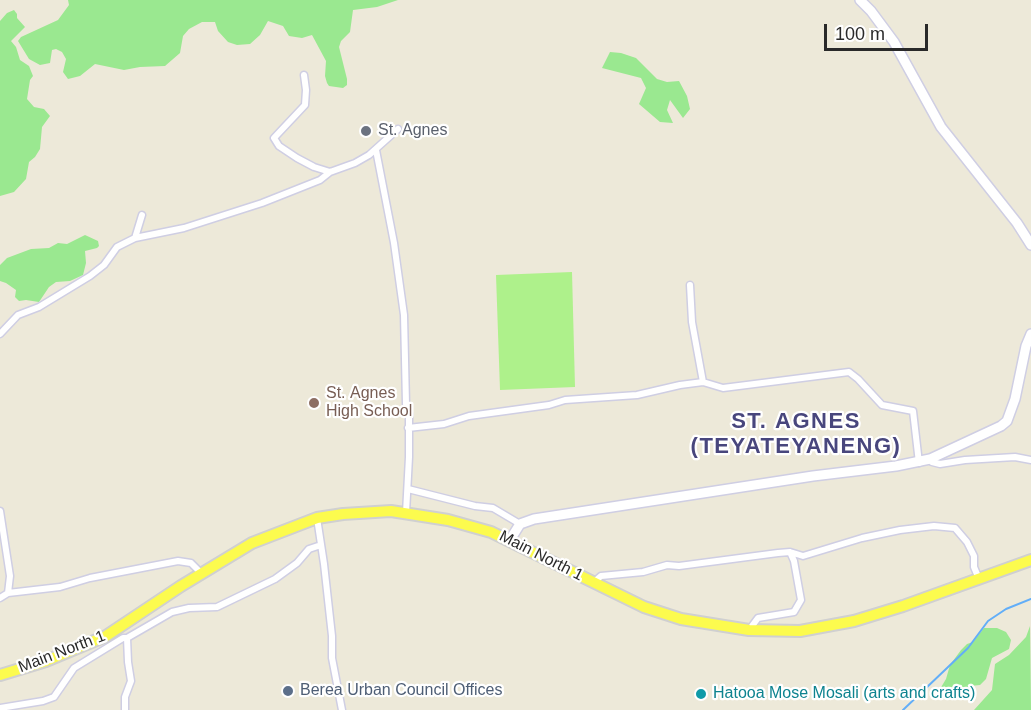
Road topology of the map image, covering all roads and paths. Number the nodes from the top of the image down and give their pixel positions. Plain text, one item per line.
1 (860, 0) edge
2 (304, 75) dead end
3 (398, 129) dead end
4 (376, 150) junction
5 (330, 171) junction
6 (142, 215) dead end
7 (135, 238) junction
8 (1031, 245) edge
9 (690, 285) dead end
10 (0, 334) edge
11 (1031, 334) edge
12 (703, 382) junction
13 (408, 428) junction
14 (930, 459) junction
15 (1031, 460) edge
16 (919, 463) junction
17 (408, 489) junction
18 (0, 511) edge
19 (406, 513) junction
20 (317, 518) junction
21 (520, 524) junction
22 (510, 540) junction
23 (321, 545) junction
24 (3, 551) edge
25 (790, 552) junction
26 (1031, 560) edge
27 (201, 573) junction
28 (979, 579) junction
29 (593, 583) junction
30 (8, 593) junction
31 (0, 598) edge
32 (749, 630) junction
33 (127, 638) junction
34 (0, 675) edge
35 (35, 703) junction
36 (0, 708) edge
37 (38, 710) edge
38 (125, 710) edge
39 (342, 710) edge

1 - 8 street
2 - 5 street
3 - 4 street
4 - 5 street
4 - 13 street
5 - 7 street
6 - 7 street
7 - 10 street
9 - 12 street
11 - 14 street
12 - 13 street
12 - 16 street
13 - 17 street
14 - 15 street
14 - 16 street
16 - 21 street
17 - 19 street
17 - 21 street
18 - 24 street
19 - 20 main road, Main North 1
19 - 22 main road, Main North 1
20 - 23 street
20 - 27 main road, Main North 1
21 - 22 street
22 - 29 main road, Main North 1
23 - 33 street
23 - 39 street
24 - 30 street
25 - 28 street
25 - 29 street
25 - 32 street
26 - 28 main road, Main North 1
27 - 30 street
27 - 34 main road, Main North 1
28 - 32 main road, Main North 1
29 - 32 main road, Main North 1
30 - 31 street
33 - 35 street
33 - 38 street
35 - 36 street
35 - 37 street

